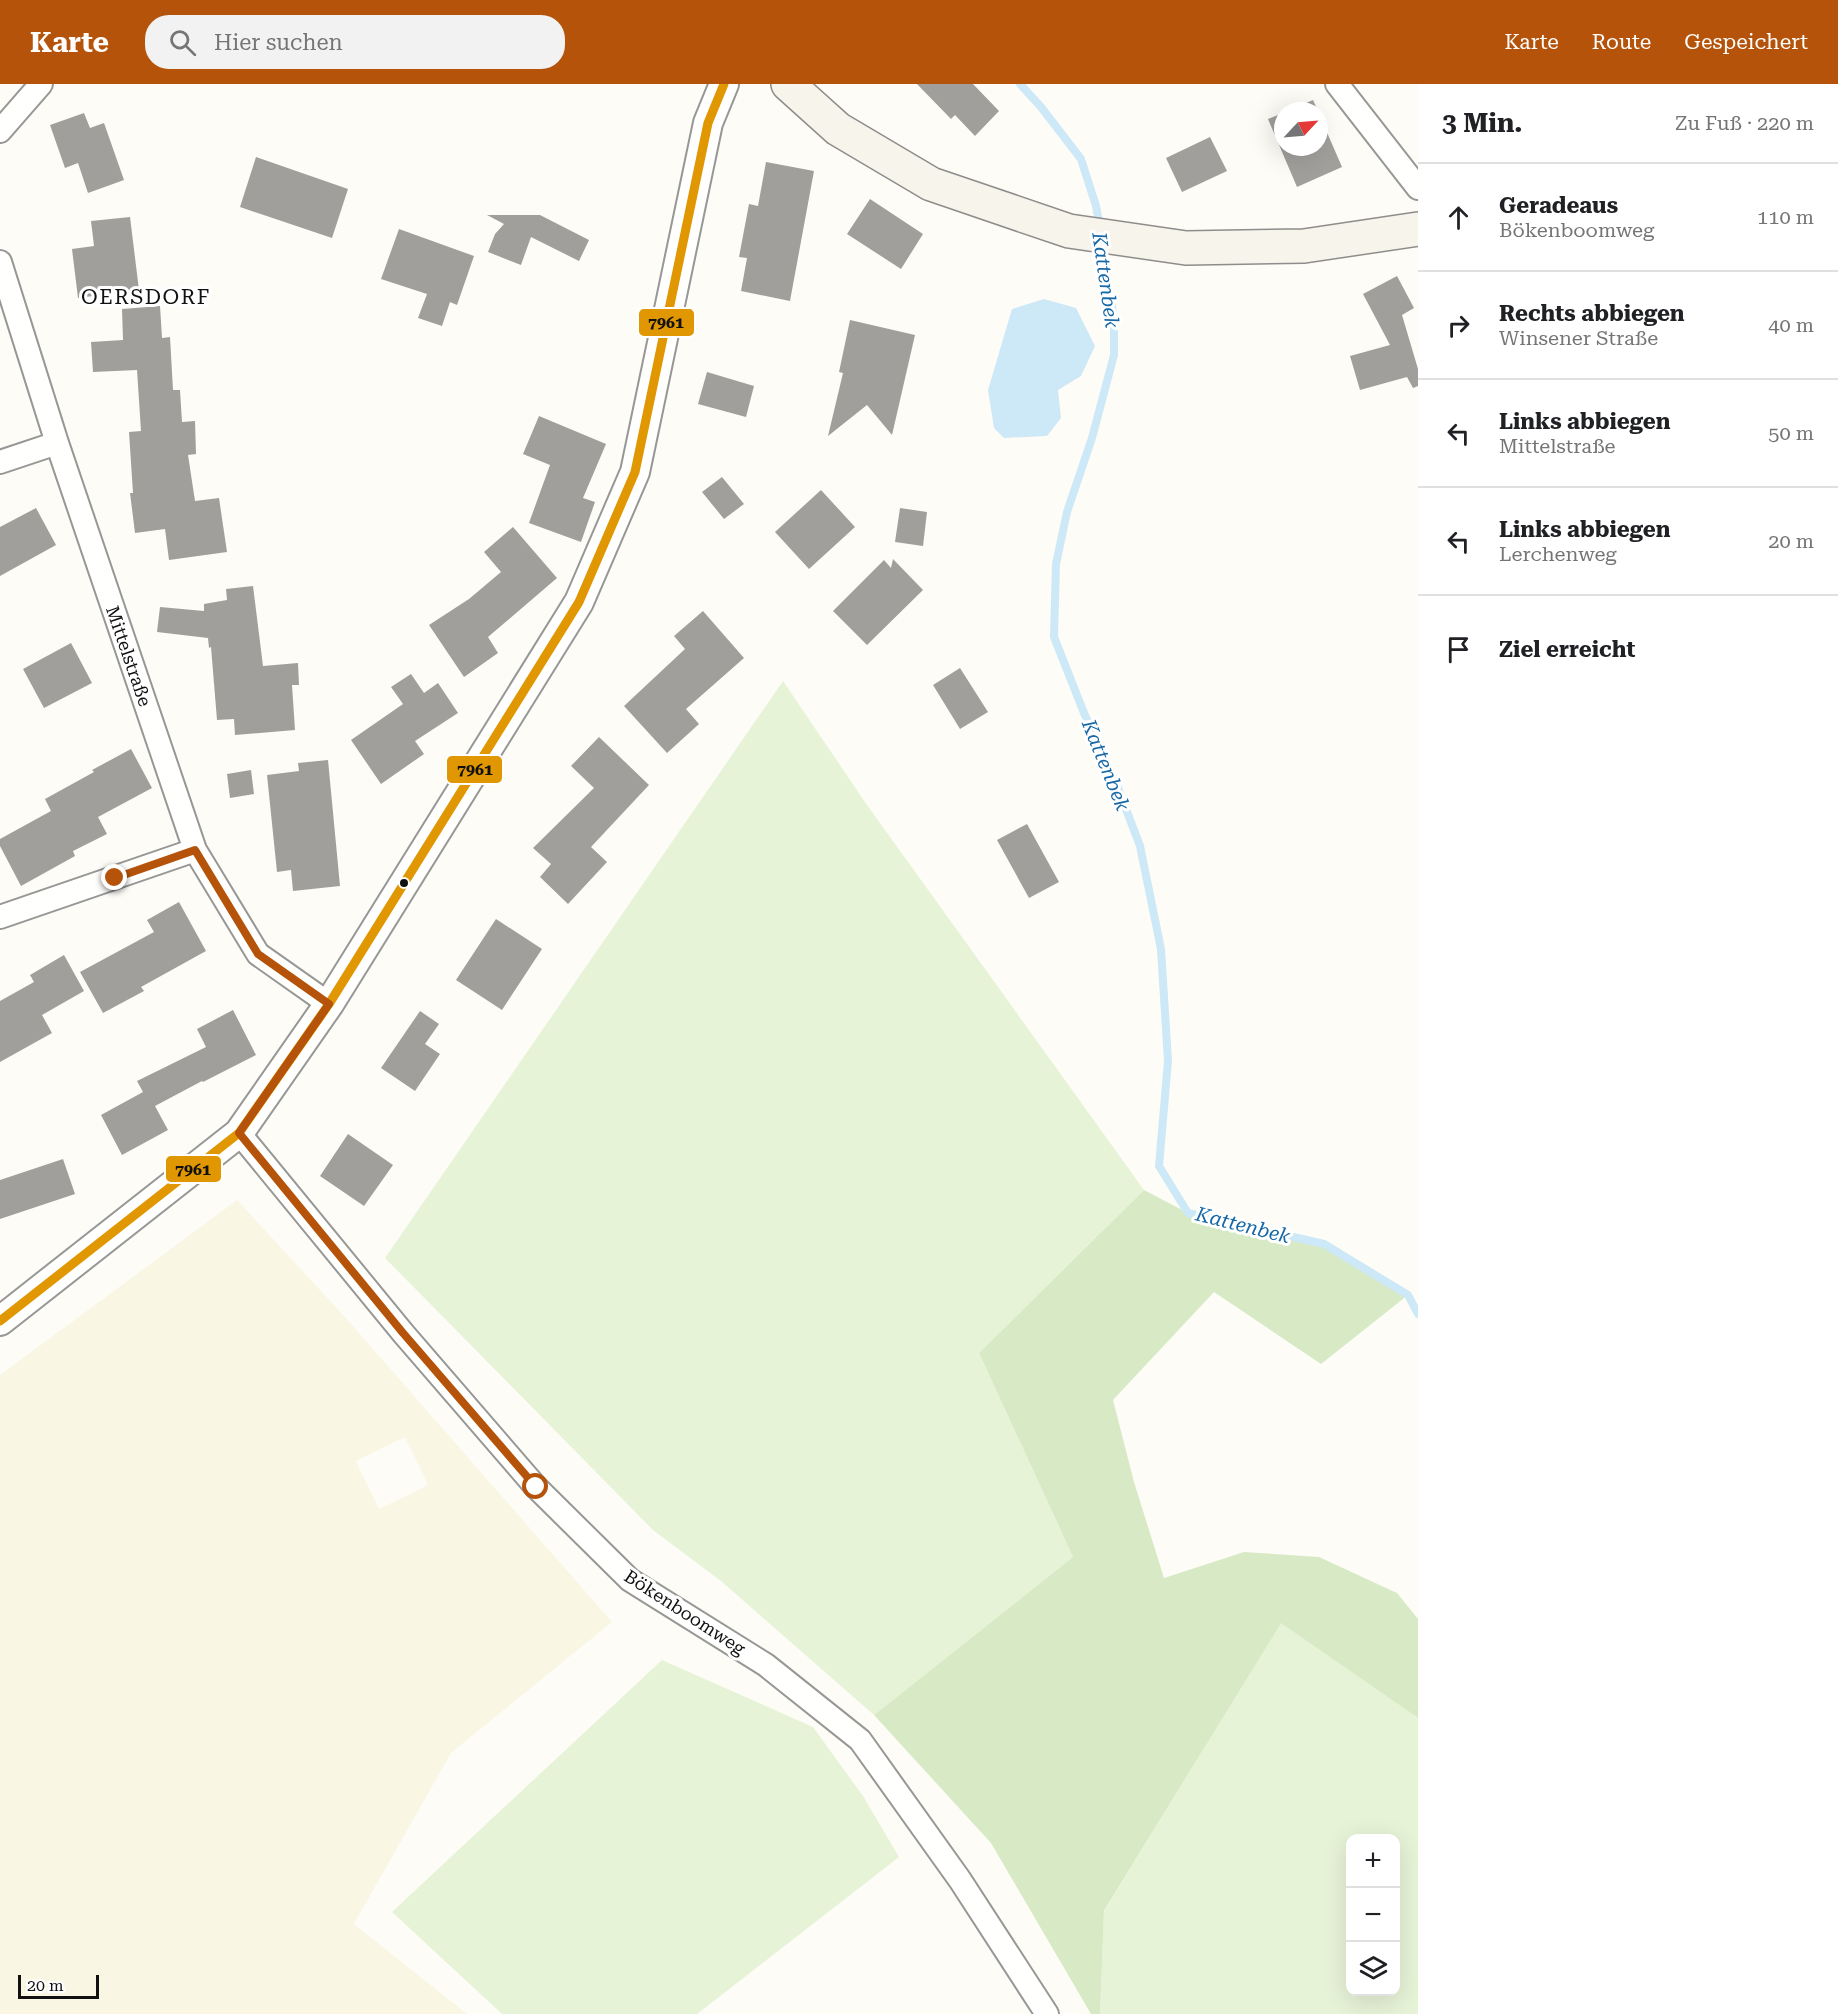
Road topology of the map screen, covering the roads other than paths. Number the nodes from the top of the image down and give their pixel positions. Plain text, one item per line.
1 (41, 84) edge
2 (724, 84) edge
3 (789, 84) edge
4 (1337, 84) edge
5 (0, 131) edge
6 (1418, 188) edge
7 (1418, 229) edge
8 (0, 262) edge
9 (57, 443) junction
10 (0, 462) edge
11 (195, 850) junction
12 (0, 917) edge
13 (329, 1004) junction
14 (239, 1133) junction
15 (0, 1322) edge
16 (1047, 2014) edge

1 - 5 street
2 - 13 street
3 - 7 main road
4 - 6 street
8 - 9 street, Mittelstraße
9 - 10 street
9 - 11 street, Mittelstraße
11 - 12 street
11 - 13 street, Mittelstraße
13 - 14 street
14 - 15 street
14 - 16 street, Bökenboomweg

